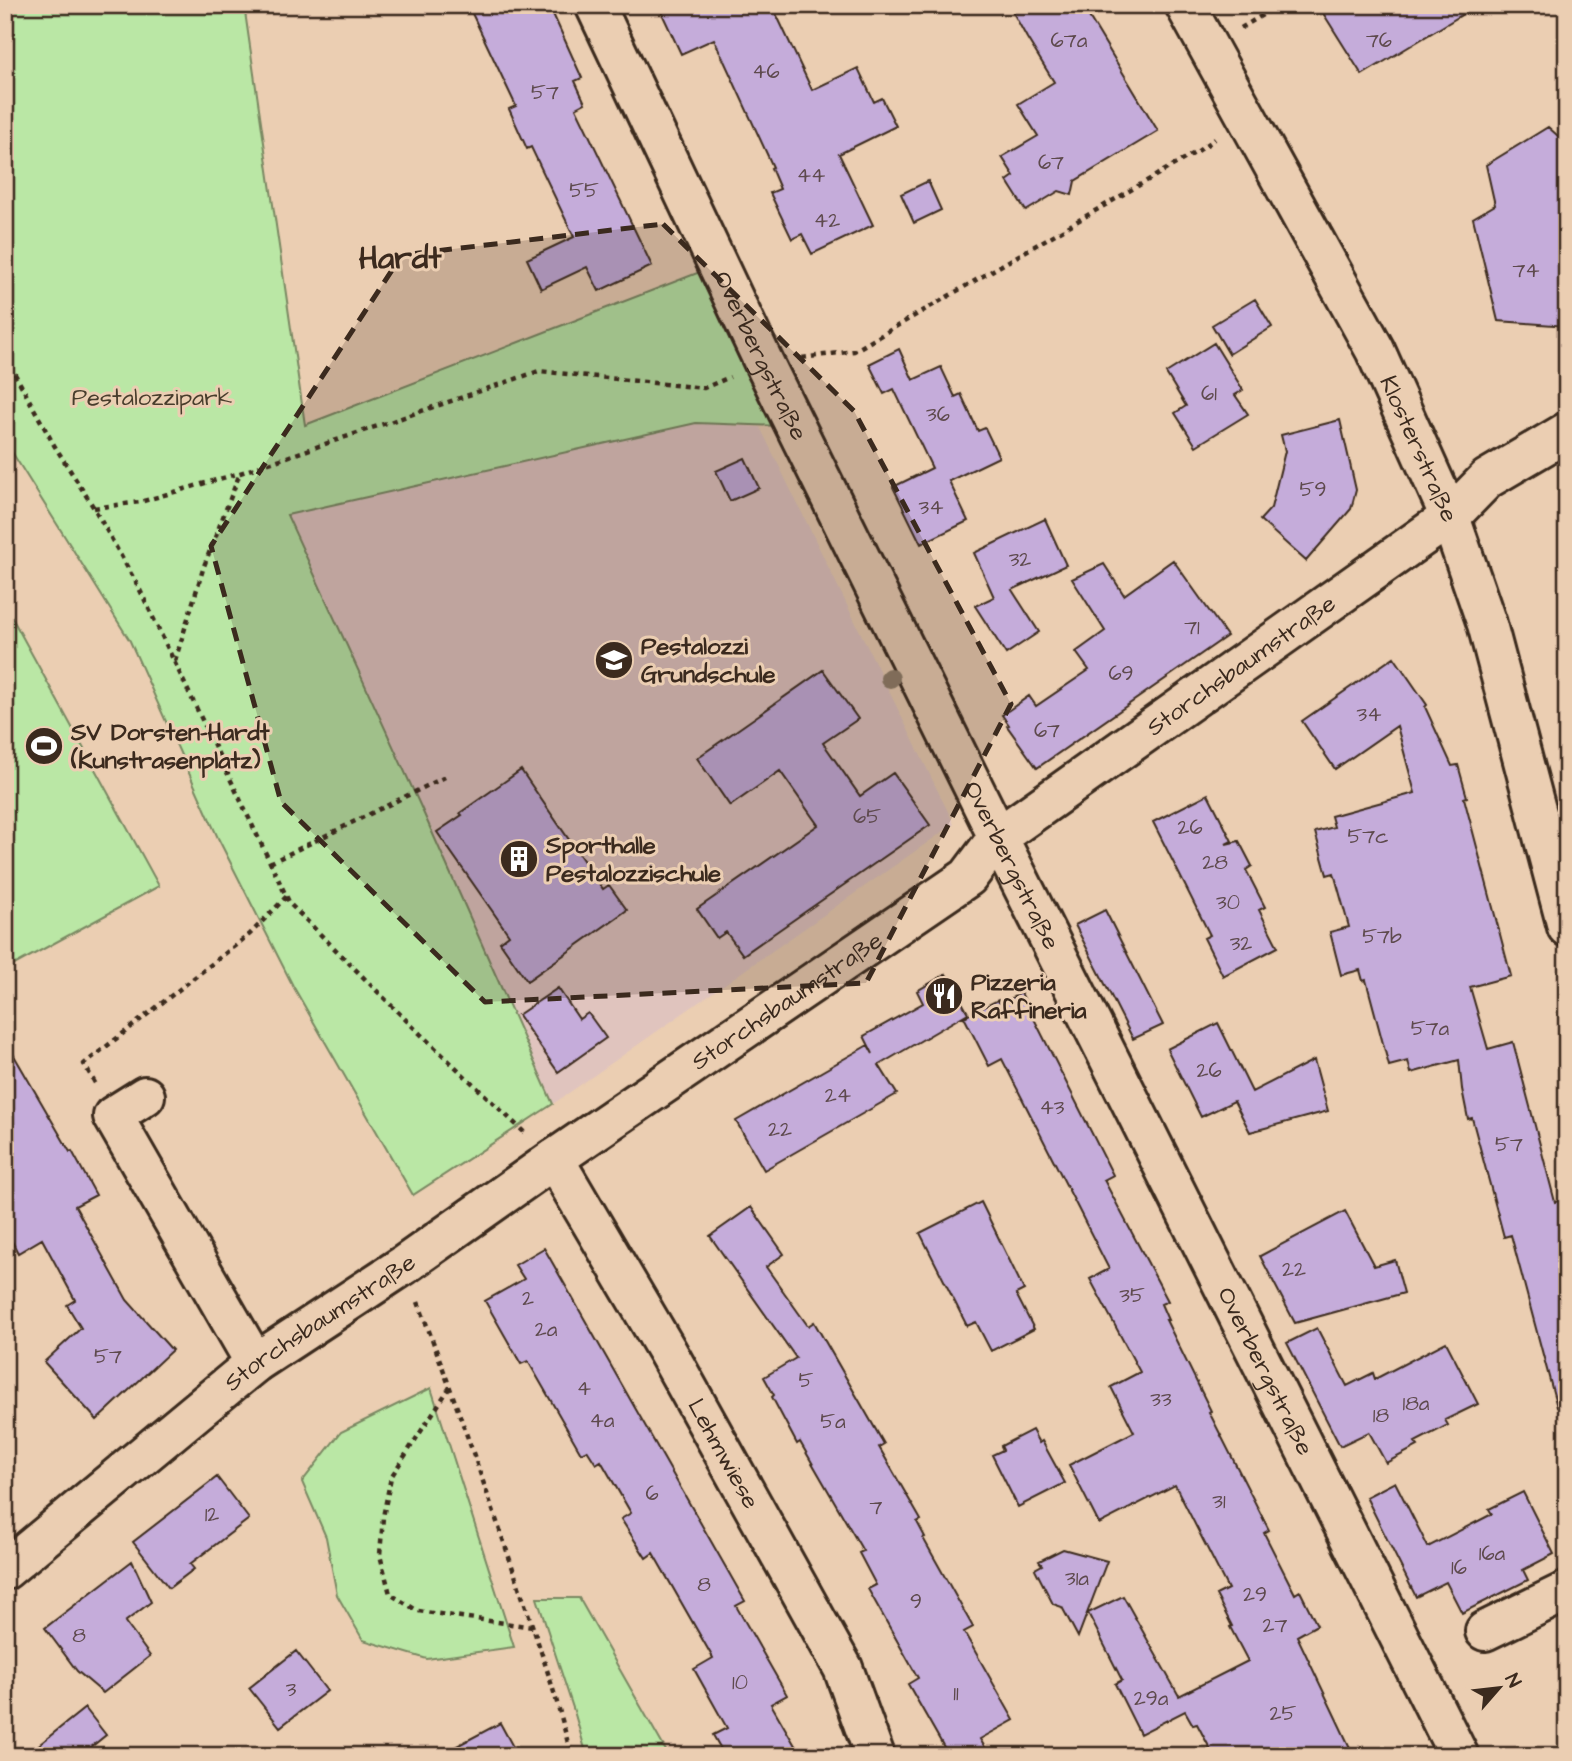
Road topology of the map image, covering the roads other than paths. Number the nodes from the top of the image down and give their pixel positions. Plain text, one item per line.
1 (595, 5) edge
2 (1185, 5) edge
3 (1567, 432) edge
4 (1450, 517) junction
5 (998, 837) junction
6 (1567, 927) edge
7 (145, 1096) dead end
8 (554, 1159) junction
9 (255, 1363) junction
10 (5, 1570) edge
11 (1567, 1591) edge
12 (1485, 1631) dead end
13 (875, 1756) edge
14 (1459, 1756) edge

1 - 5 street, Overbergstraße
2 - 4 street, Klosterstraße
3 - 4 street, Storchsbaumstraße
4 - 5 street, Storchsbaumstraße
4 - 6 street, Klosterstraße
5 - 8 street, Storchsbaumstraße
5 - 14 street, Overbergstraße
7 - 9 street
8 - 9 street, Storchsbaumstraße
8 - 13 street, Lehmwiese
9 - 10 street, Storchsbaumstraße
11 - 12 street

